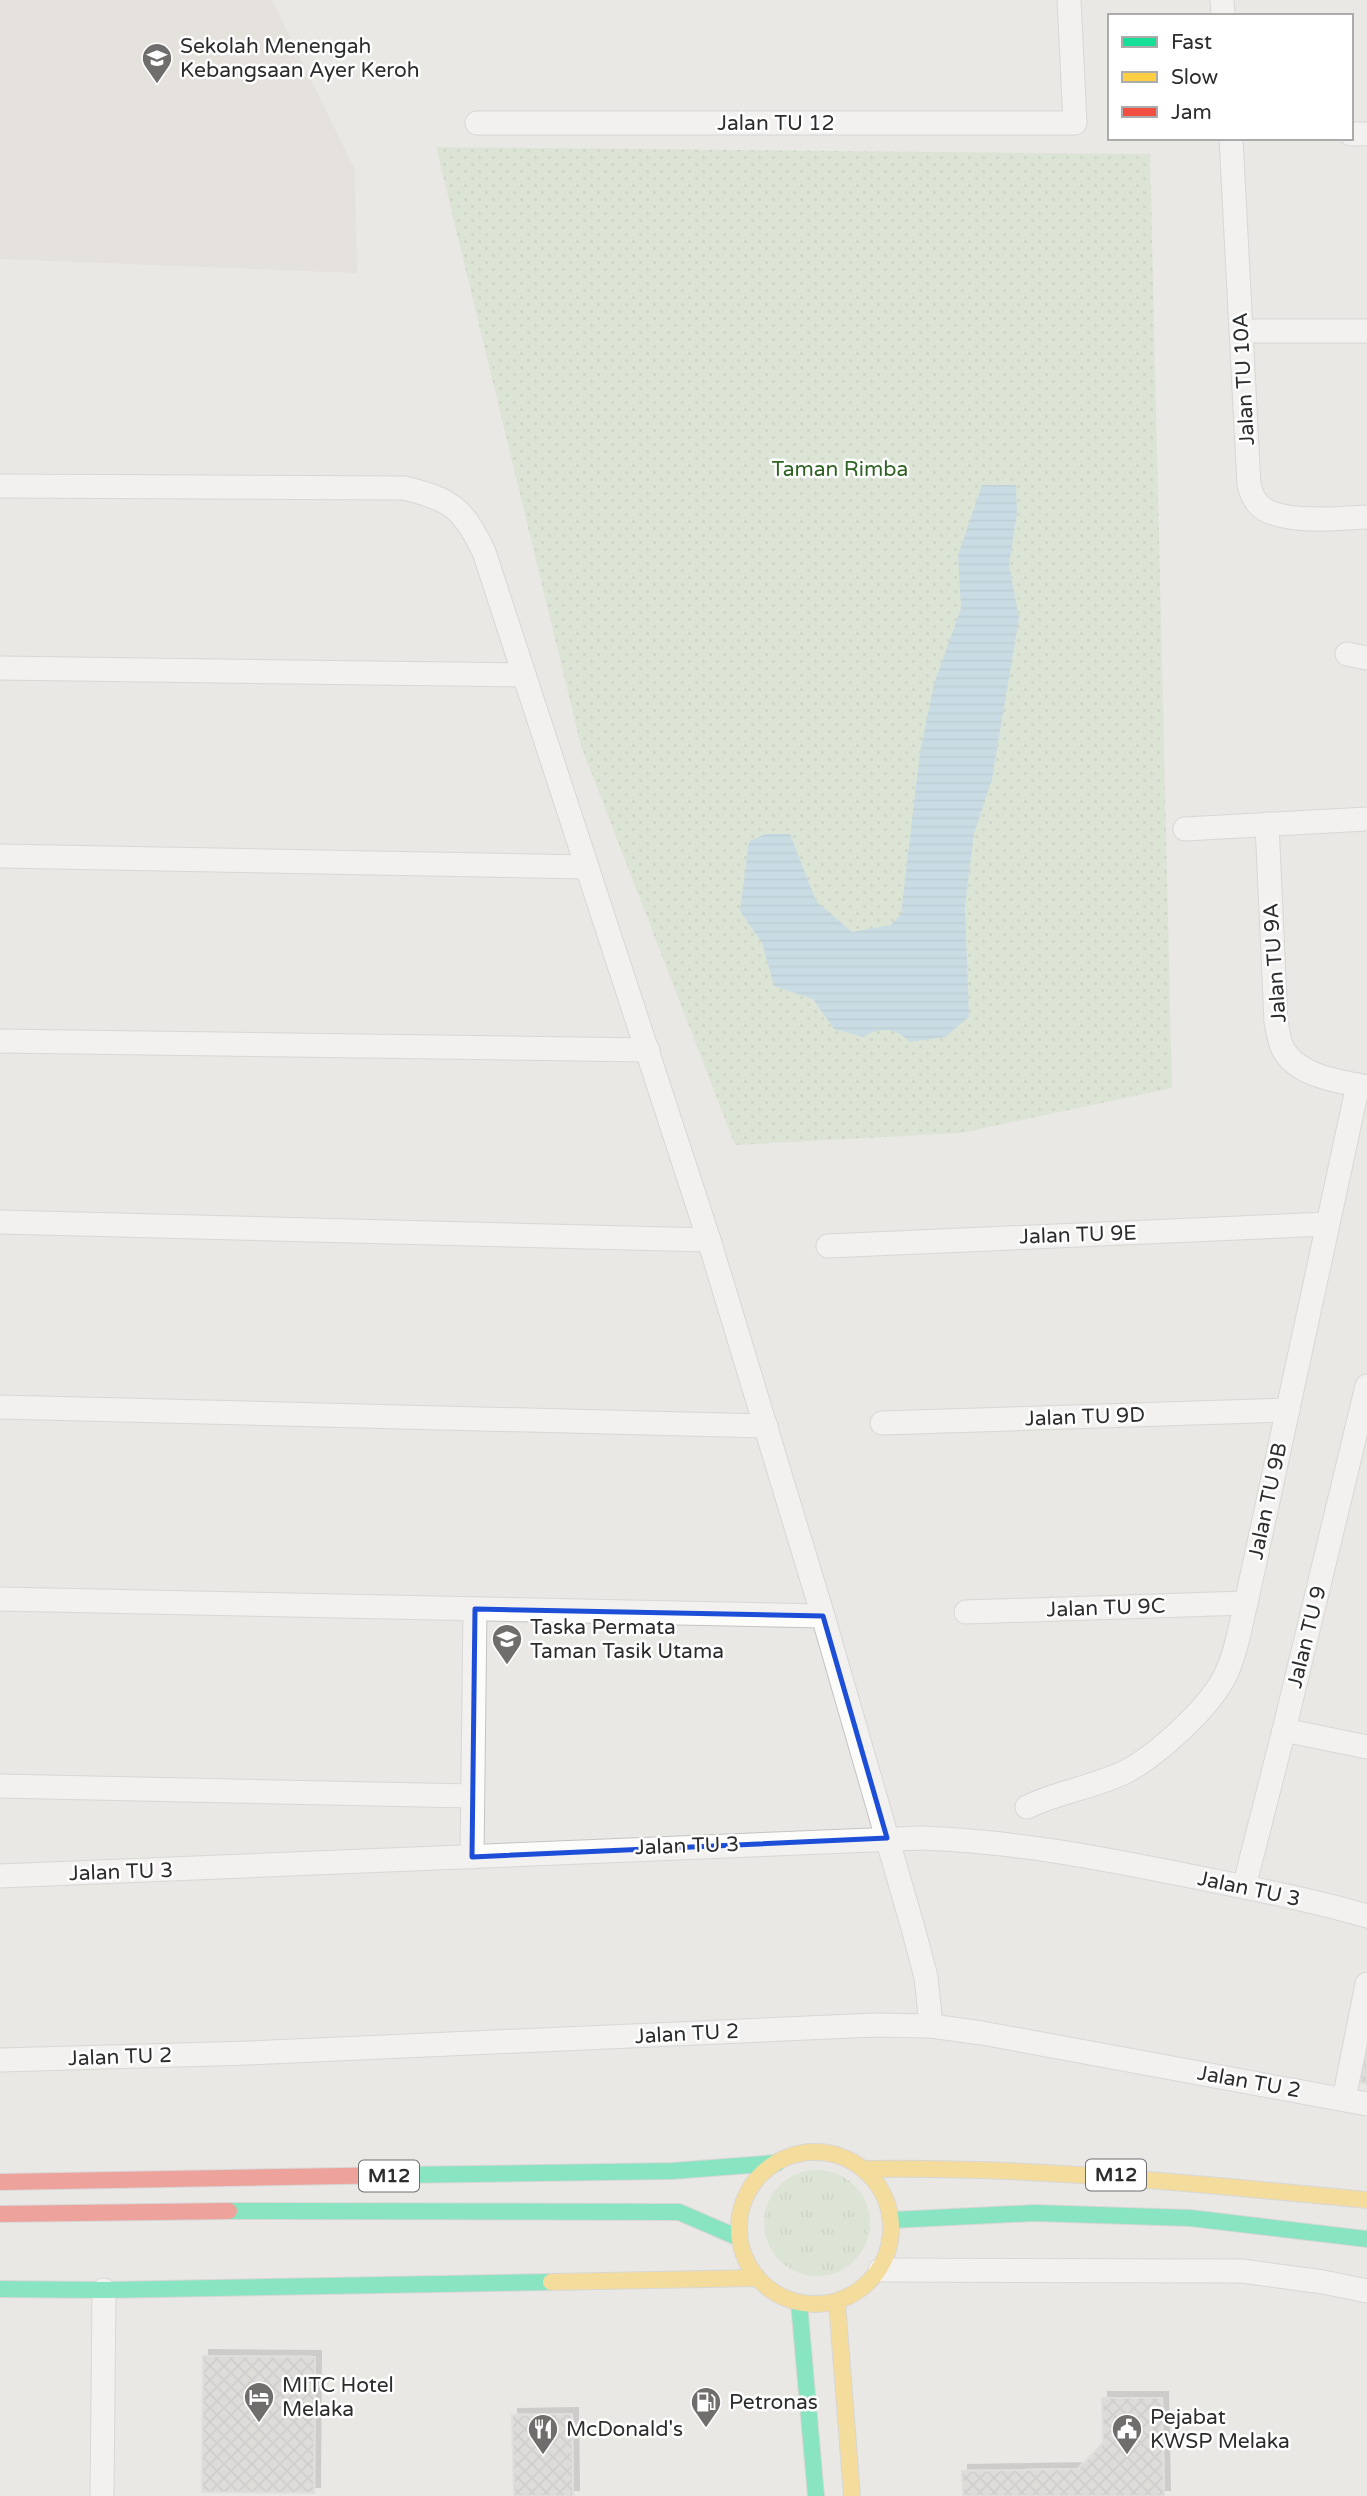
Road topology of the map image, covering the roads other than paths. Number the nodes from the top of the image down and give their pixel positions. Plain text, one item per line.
1 (1069, 0) edge
2 (477, 123) dead end
3 (1231, 140) edge
4 (1242, 331) junction
5 (1367, 331) edge
6 (0, 486) edge
7 (1367, 517) edge
8 (0, 668) edge
9 (524, 675) junction
10 (1367, 819) edge
11 (1266, 824) junction
12 (1185, 829) dead end
13 (0, 856) edge
14 (586, 867) junction
15 (0, 1041) edge
16 (648, 1050) junction
17 (1363, 1086) edge
18 (0, 1222) edge
19 (1327, 1224) junction
20 (709, 1240) junction
21 (828, 1246) dead end
22 (1367, 1386) edge
23 (0, 1407) edge
24 (1288, 1410) junction
25 (882, 1423) dead end
26 (766, 1426) junction
27 (0, 1599) edge
28 (1246, 1603) junction
29 (475, 1609) junction
30 (966, 1612) dead end
31 (823, 1616) junction
32 (1284, 1730) junction
33 (1367, 1747) edge
34 (0, 1786) edge
35 (472, 1796) junction
36 (1027, 1807) dead end
37 (887, 1838) junction
38 (472, 1857) junction
39 (0, 1876) edge
40 (1244, 1887) junction
41 (1367, 1916) edge
42 (1367, 1984) edge
43 (931, 2026) junction
44 (0, 2060) edge
45 (1344, 2099) junction
46 (1367, 2104) edge
47 (777, 2163) junction
48 (863, 2169) junction
49 (0, 2182) edge
50 (1367, 2200) edge
51 (0, 2214) edge
52 (892, 2220) junction
53 (739, 2238) junction
54 (1367, 2239) edge
55 (880, 2270) junction
56 (757, 2278) junction
57 (0, 2289) edge
58 (104, 2290) junction
59 (1367, 2291) edge
60 (837, 2302) junction
61 (799, 2303) junction
62 (102, 2496) edge
63 (816, 2496) edge
64 (852, 2496) edge

1 - 2 street, Jalan TU 12
3 - 4 street, Jalan TU 10A
4 - 5 street
4 - 7 street, Jalan TU 10A
6 - 9 street
8 - 9 street
9 - 14 street
10 - 11 street
11 - 12 street
11 - 17 street, Jalan TU 9A
13 - 14 street
14 - 16 street
15 - 16 street
16 - 20 street
17 - 19 street, Jalan TU 9B
18 - 20 street
19 - 21 street, Jalan TU 9E
19 - 24 street, Jalan TU 9B
20 - 26 street
22 - 32 street, Jalan TU 9
23 - 26 street
24 - 25 street, Jalan TU 9D
24 - 28 street, Jalan TU 9B
26 - 31 street
27 - 29 street
28 - 30 street, Jalan TU 9C
28 - 36 street, Jalan TU 9B
29 - 31 street
29 - 35 street
31 - 37 street
32 - 33 street
32 - 40 street, Jalan TU 9
34 - 35 street
35 - 38 street
37 - 38 street, Jalan TU 3
37 - 40 street, Jalan TU 3
37 - 43 street
38 - 39 street, Jalan TU 3
40 - 41 street, Jalan TU 3
42 - 45 street
43 - 44 street, Jalan TU 2
43 - 45 street, Jalan TU 2
45 - 46 street, Jalan TU 2
47 - 48 main road, M12
47 - 49 main road, M12
47 - 53 main road, M12
48 - 50 main road, M12
48 - 52 main road, M12
51 - 53 main road, M12
52 - 54 main road, M12
52 - 55 main road
53 - 56 main road
55 - 59 street
55 - 60 main road
56 - 58 main road
56 - 61 main road
57 - 58 main road
58 - 62 street
60 - 61 main road
60 - 64 main road
61 - 63 main road

